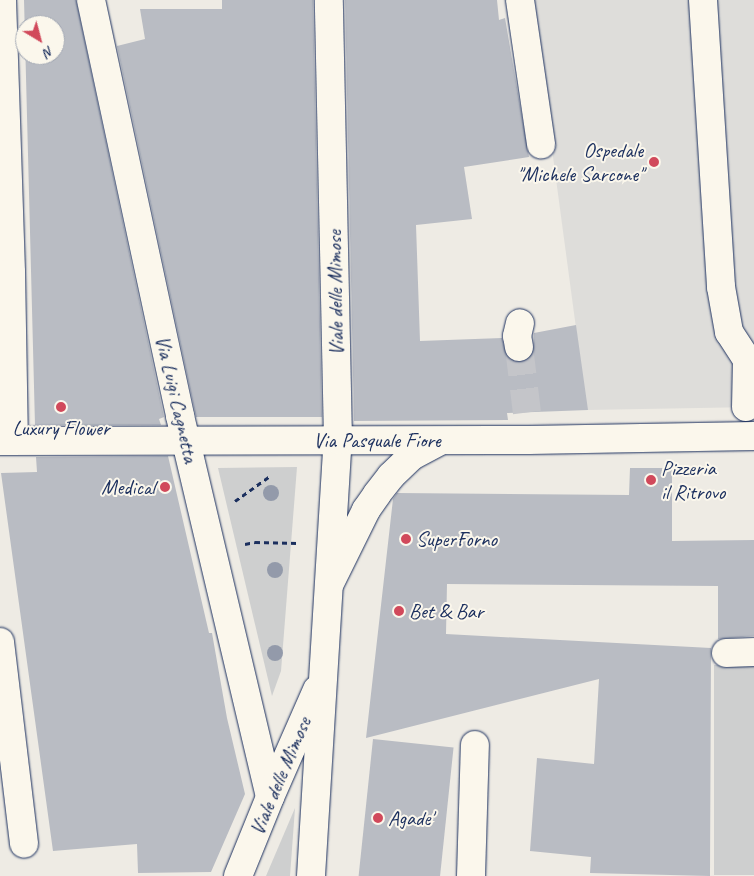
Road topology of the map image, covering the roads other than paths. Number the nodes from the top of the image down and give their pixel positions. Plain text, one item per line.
1 (2, 0) edge
2 (91, 0) edge
3 (329, 0) edge
4 (520, 0) edge
5 (703, 0) edge
6 (2, 99) edge
7 (541, 144) dead end
8 (6, 272) edge
9 (746, 407) dead end
10 (754, 436) edge
11 (185, 440) junction
12 (338, 440) junction
13 (7, 441) edge
14 (440, 441) junction
15 (329, 585) junction
16 (0, 642) edge
17 (754, 652) edge
18 (726, 653) dead end
19 (323, 677) junction
20 (475, 745) dead end
21 (270, 796) junction
22 (24, 844) dead end
23 (238, 876) edge
24 (311, 876) edge
25 (471, 876) edge

1 - 6 main road
2 - 11 main road, Via Luigi Cagnetta
3 - 12 main road, Viale delle Mimose
4 - 7 main road
5 - 9 main road
6 - 8 main road
8 - 13 main road
10 - 14 main road, Via Pasquale Fiore
11 - 12 main road, Via Pasquale Fiore
11 - 13 main road, Via Pasquale Fiore
11 - 21 main road, Via Luigi Cagnetta
12 - 14 main road, Via Pasquale Fiore
12 - 15 main road, Viale delle Mimose
14 - 15 main road, Viale delle Mimose
15 - 19 main road, Viale delle Mimose
16 - 22 main road
17 - 18 main road
19 - 21 main road, Viale delle Mimose
19 - 24 main road, Viale delle Mimose
20 - 25 main road
21 - 23 main road, Viale delle Mimose

